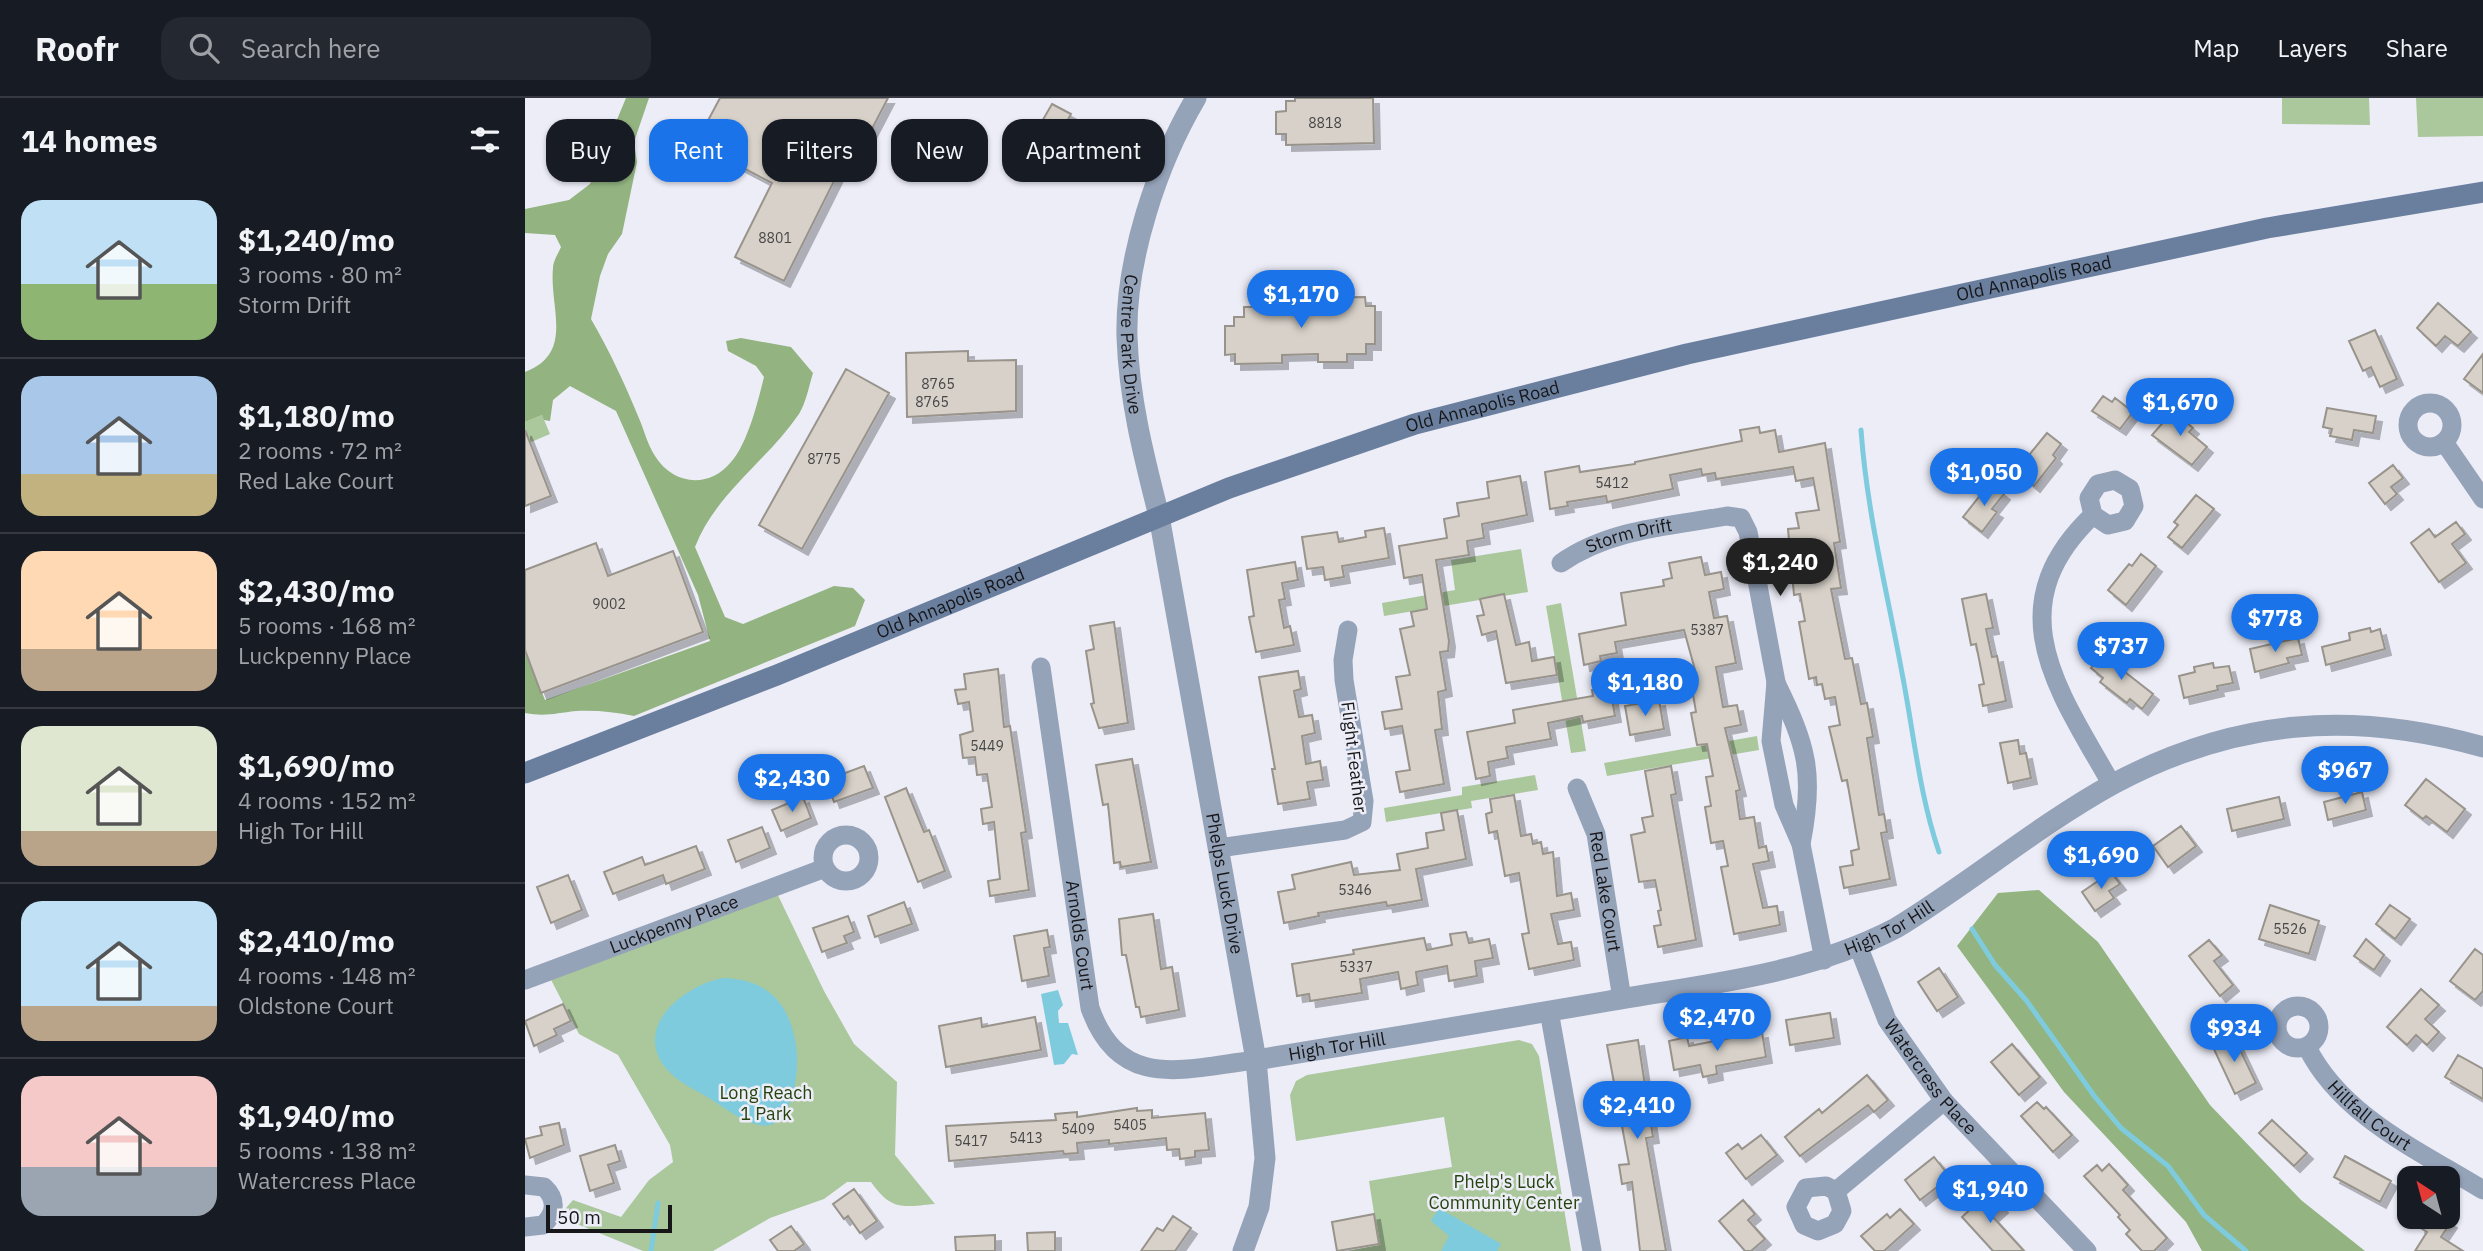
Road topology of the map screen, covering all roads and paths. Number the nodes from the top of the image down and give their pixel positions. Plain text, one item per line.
1 (1196, 98) edge
2 (2483, 192) edge
3 (2444, 442) dead end
4 (2483, 499) edge
5 (2093, 515) dead end
6 (1159, 516) junction
7 (1561, 563) dead end
8 (1348, 630) dead end
9 (1041, 667) dead end
10 (1776, 682) junction
11 (2483, 747) edge
12 (525, 773) edge
13 (2112, 785) junction
14 (1577, 788) dead end
15 (1801, 844) junction
16 (1219, 848) junction
17 (825, 868) dead end
18 (1859, 948) junction
19 (1824, 960) junction
20 (525, 980) edge
21 (1622, 999) junction
22 (1549, 1011) junction
23 (2307, 1047) dead end
24 (1256, 1060) junction
25 (1944, 1101) junction
26 (525, 1185) edge
27 (2483, 1189) edge
28 (1836, 1191) dead end
29 (525, 1227) edge
30 (1243, 1251) edge
31 (1592, 1251) edge
32 (2087, 1251) edge

1 - 6 street, Centre Park Drive
2 - 6 main road, Old Annapolis Road
3 - 4 street
5 - 13 street
6 - 12 main road, Old Annapolis Road
6 - 16 street, Phelps Luck Drive
7 - 10 street, Storm Drift
8 - 16 street, Flight Feather
9 - 24 street, Arnolds Court
10 - 15 street, Storm Drift
10 - 15 street, Storm Drift
11 - 13 street, High Tor Hill
13 - 18 street, High Tor Hill
14 - 21 street, Red Lake Court
15 - 19 street, Storm Drift
16 - 24 street, Phelps Luck Drive
17 - 20 street, Luckpenny Place
18 - 19 street, High Tor Hill
18 - 25 street, Watercress Place
19 - 21 street, High Tor Hill
21 - 22 street, High Tor Hill
22 - 24 street, High Tor Hill
22 - 31 street
23 - 27 street, Hillfall Court
24 - 30 street, Phelps Luck Drive
25 - 28 street
25 - 32 street, Watercress Place
26 - 29 street

